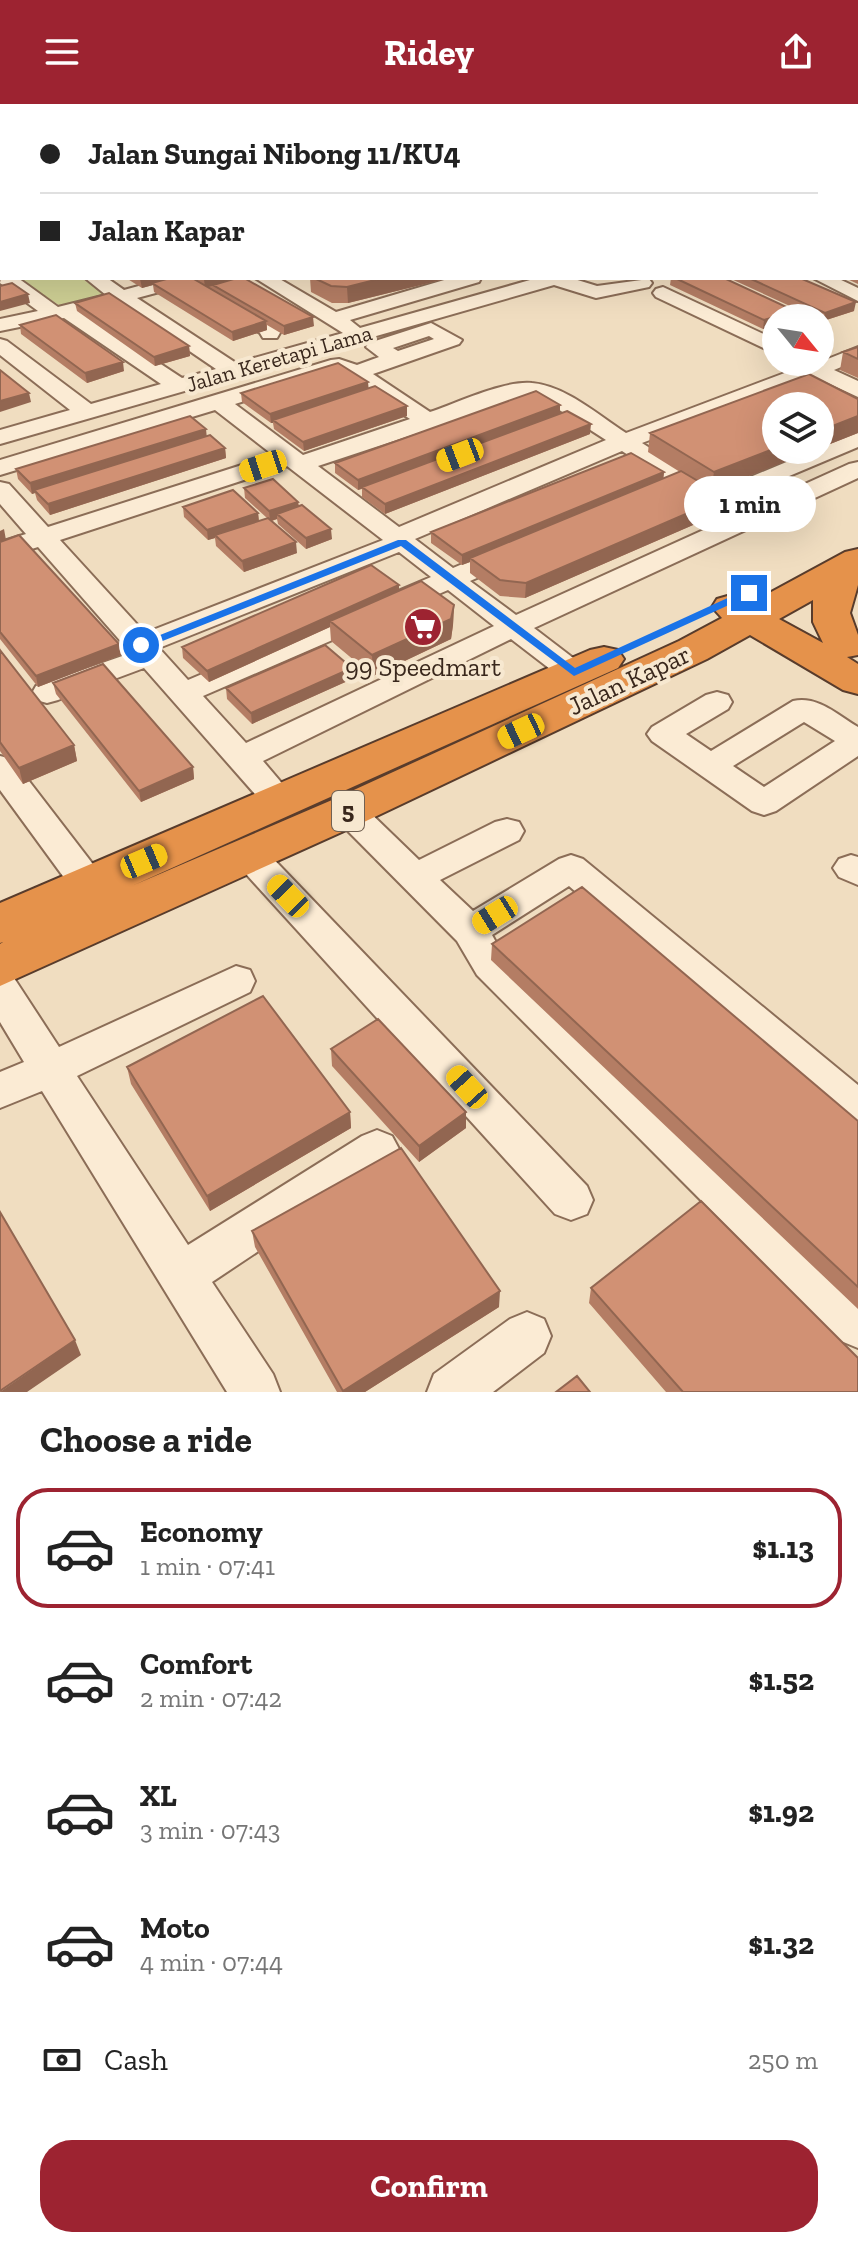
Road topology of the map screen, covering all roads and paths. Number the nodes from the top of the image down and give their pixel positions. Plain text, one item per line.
1 (97, 280) edge
2 (180, 280) edge
3 (186, 280) edge
4 (267, 280) edge
5 (465, 280) edge
6 (501, 280) edge
7 (550, 280) edge
8 (563, 280) edge
9 (826, 280) edge
10 (5, 281) edge
11 (642, 283) dead end
12 (318, 288) edge
13 (519, 289) junction
14 (663, 293) dead end
15 (291, 295) junction
16 (858, 295) edge
17 (123, 296) junction
18 (60, 312) junction
19 (335, 318) junction
20 (0, 325) edge
21 (270, 334) edge
22 (762, 334) edge
23 (360, 335) junction
24 (753, 336) junction
25 (762, 341) edge
26 (0, 345) edge
27 (858, 353) edge
28 (397, 359) dead end
29 (834, 360) edge
30 (234, 371) junction
31 (356, 372) junction
32 (785, 376) edge
33 (830, 376) edge
34 (180, 387) junction
35 (858, 390) edge
36 (216, 400) junction
37 (575, 411) junction
38 (88, 413) junction
39 (427, 420) junction
40 (546, 422) edge
41 (0, 437) edge
42 (858, 439) edge
43 (622, 442) junction
44 (295, 461) junction
45 (0, 468) edge
46 (858, 469) edge
47 (680, 478) junction
48 (374, 488) edge
49 (0, 489) edge
50 (651, 491) edge
51 (728, 493) dead end
52 (345, 499) junction
53 (746, 519) junction
54 (44, 536) junction
55 (399, 540) junction
56 (536, 541) edge
57 (0, 551) edge
58 (856, 553) edge
59 (450, 579) junction
60 (750, 605) junction
61 (514, 627) junction
62 (146, 650) junction
63 (693, 650) junction
64 (844, 660) edge
65 (574, 673) junction
66 (47, 693) dead end
67 (184, 693) junction
68 (717, 702) dead end
69 (242, 758) junction
70 (710, 766) dead end
71 (0, 767) edge
72 (280, 801) junction
73 (348, 811) junction
74 (507, 831) dead end
75 (249, 855) junction
76 (416, 877) junction
77 (89, 885) junction
78 (0, 924) edge
79 (470, 931) junction
80 (0, 966) edge
81 (236, 981) dead end
82 (0, 989) edge
83 (52, 1069) junction
84 (0, 1090) edge
85 (858, 1110) edge
86 (377, 1149) dead end
87 (571, 1200) dead end
88 (182, 1275) junction
89 (858, 1324) edge
90 (527, 1336) dead end
91 (255, 1392) edge
92 (452, 1392) edge

1 - 17 street
2 - 17 street
3 - 21 street
4 - 15 street
5 - 19 street
6 - 13 street
7 - 13 street, Jalan Keretapi Lama
8 - 11 street
9 - 16 street
10 - 18 street
12 - 15 street
13 - 23 street, Jalan Keretapi Lama
14 - 24 street
15 - 19 street
17 - 18 street
17 - 30 street
18 - 20 street
18 - 34 street
19 - 23 street
22 - 24 street
23 - 30 street, Jalan Keretapi Lama
24 - 25 street
26 - 38 street
27 - 29 street
28 - 31 street
30 - 34 street, Jalan Keretapi Lama
31 - 36 street
31 - 39 street
32 - 43 street
33 - 35 street
34 - 38 street, Jalan Keretapi Lama
36 - 44 street
36 - 45 street
37 - 39 street
37 - 40 street
37 - 43 street
38 - 41 street, Jalan Keretapi Lama
39 - 44 street
42 - 51 street
43 - 47 street
43 - 55 street
44 - 52 street
44 - 54 street
46 - 53 street
47 - 50 street
47 - 53 street
48 - 52 street
49 - 54 street
52 - 55 street
53 - 61 street
54 - 57 street
54 - 62 street
55 - 59 street
55 - 62 street
56 - 59 street
58 - 60 highway, Jalan Kapar / 5
58 - 64 highway
59 - 61 street
59 - 67 street
60 - 63 highway, Jalan Kapar / 5
60 - 64 highway
60 - 65 highway, Jalan Kapar / 5
61 - 65 street
61 - 69 street
62 - 66 street
62 - 67 street
63 - 64 highway
63 - 73 highway, Jalan Kapar / 5
65 - 72 highway, Jalan Kapar / 5
67 - 69 street
68 - 70 street
69 - 72 street
71 - 77 street
72 - 77 highway, Jalan Kapar / 5
73 - 75 highway, Jalan Kapar / 5
73 - 76 street
74 - 76 street
75 - 80 highway, Jalan Kapar / 5
75 - 87 street
76 - 79 street
77 - 78 highway, Jalan Kapar / 5
79 - 85 street
79 - 89 street
81 - 83 street
82 - 83 street
83 - 84 street
83 - 88 street
86 - 88 street
88 - 91 street
90 - 92 street

